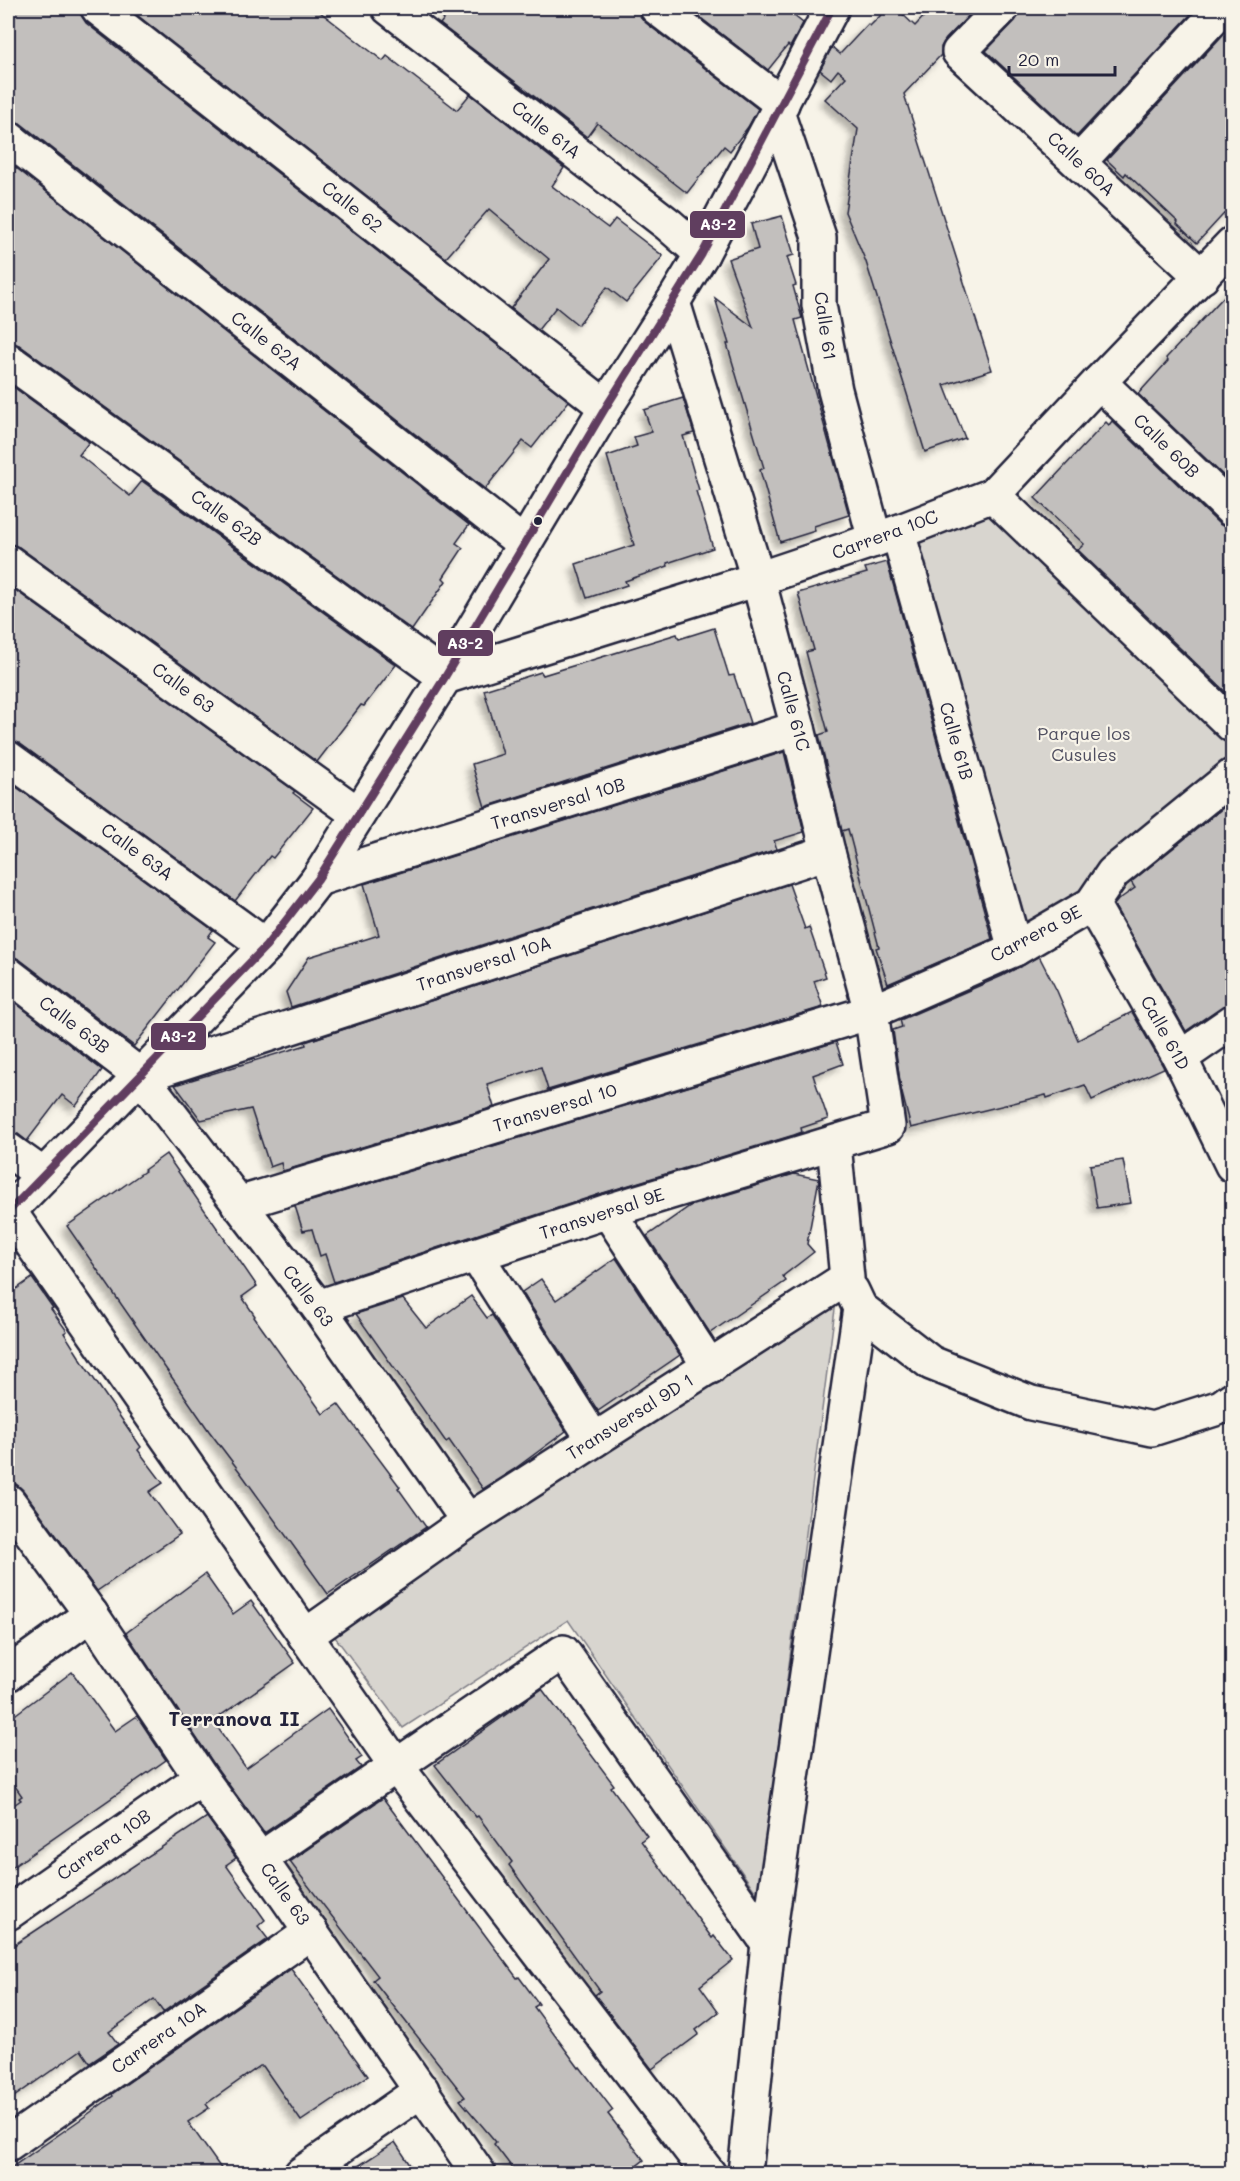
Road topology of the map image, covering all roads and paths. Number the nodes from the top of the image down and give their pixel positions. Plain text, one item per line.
1 (98, 8) edge
2 (389, 8) edge
3 (657, 8) edge
4 (832, 8) edge
5 (1002, 8) edge
6 (1222, 8) edge
7 (780, 108) junction
8 (8, 138) edge
9 (1079, 162) junction
10 (702, 254) junction
11 (1221, 264) edge
12 (673, 302) junction
13 (8, 360) edge
14 (1099, 382) junction
15 (606, 407) junction
16 (993, 495) junction
17 (1233, 510) edge
18 (886, 536) junction
19 (524, 544) junction
20 (8, 561) edge
21 (758, 579) junction
22 (445, 677) junction
23 (1233, 725) edge
24 (798, 728) junction
25 (8, 758) edge
26 (1233, 776) edge
27 (358, 814) junction
28 (828, 852) junction
29 (318, 879) junction
30 (1092, 904) junction
31 (267, 946) junction
32 (1015, 949) junction
33 (8, 974) edge
34 (871, 1012) junction
35 (1233, 1022) edge
36 (1180, 1058) junction
37 (141, 1076) junction
38 (888, 1126) joint
39 (834, 1144) junction
40 (8, 1150) edge
41 (1233, 1165) edge
42 (43, 1176) junction
43 (238, 1204) junction
44 (8, 1211) edge
45 (608, 1211) junction
46 (476, 1255) junction
47 (847, 1278) junction
48 (318, 1307) junction
49 (860, 1308) junction
50 (710, 1367) junction
51 (1233, 1399) edge
52 (594, 1440) junction
53 (8, 1503) edge
54 (468, 1521) junction
55 (91, 1614) junction
56 (305, 1636) junction
57 (8, 1674) edge
58 (397, 1767) junction
59 (201, 1778) junction
60 (260, 1859) junction
61 (8, 1913) edge
62 (311, 1932) junction
63 (768, 1943) junction
64 (422, 2090) junction
65 (8, 2144) edge
66 (302, 2174) edge
67 (479, 2174) edge
68 (709, 2174) edge
69 (745, 2174) edge

1 - 15 street, Calle 62
2 - 10 street, Calle 61A
3 - 7 street
4 - 7 street
5 - 9 street, Calle 60A
6 - 9 street
7 - 10 street
7 - 18 street, Calle 61
8 - 19 street, Calle 62A
9 - 11 street, Calle 60A
10 - 12 street
11 - 14 street, Carrera 10C
12 - 15 street
12 - 21 street, Calle 61C
13 - 22 street, Calle 62B
14 - 16 street, Carrera 10C
14 - 17 street, Calle 60B
15 - 19 street
16 - 18 street, Carrera 10C
16 - 23 street
18 - 21 street, Carrera 10C
18 - 32 street, Calle 61B
19 - 22 street
20 - 27 street, Calle 63
21 - 22 street, Carrera 10C
21 - 24 street, Calle 61C
22 - 27 street
24 - 28 street, Calle 61C
24 - 29 street, Transversal 10B
25 - 31 street, Calle 63A
26 - 30 street, Carrera 9E
27 - 29 street
28 - 34 street, Calle 61C
28 - 37 street, Transversal 10A
29 - 31 street
30 - 32 street, Carrera 9E
30 - 36 street, Calle 61D
31 - 37 street
32 - 34 street, Carrera 9E
33 - 37 street, Calle 63B
34 - 38 street, Calle 61C
34 - 43 street, Transversal 10
35 - 36 street
36 - 41 street, Calle 61D
37 - 42 street
37 - 43 street, Calle 63
38 - 39 street, Transversal 9E
39 - 45 street, Transversal 9E
39 - 47 street
40 - 42 street
42 - 44 street
43 - 48 street, Calle 63
44 - 56 street
45 - 46 street, Transversal 9E
45 - 50 street
46 - 48 street, Transversal 9E
46 - 52 street
47 - 49 street
47 - 50 street, Transversal 9D 1
48 - 54 street, Calle 63
49 - 51 street
49 - 63 street
50 - 52 street, Transversal 9D 1
52 - 54 street, Transversal 9D 1
53 - 55 street, Calle 63
54 - 56 street, Transversal 9D 1
55 - 57 street
55 - 59 street, Calle 63
56 - 58 street
58 - 60 street
58 - 63 street
58 - 68 street
59 - 60 street, Calle 63
59 - 61 street, Carrera 10B
60 - 62 street, Calle 63
62 - 64 street, Calle 63
62 - 65 street, Carrera 10A
63 - 69 street
64 - 66 street
64 - 67 street, Calle 63

